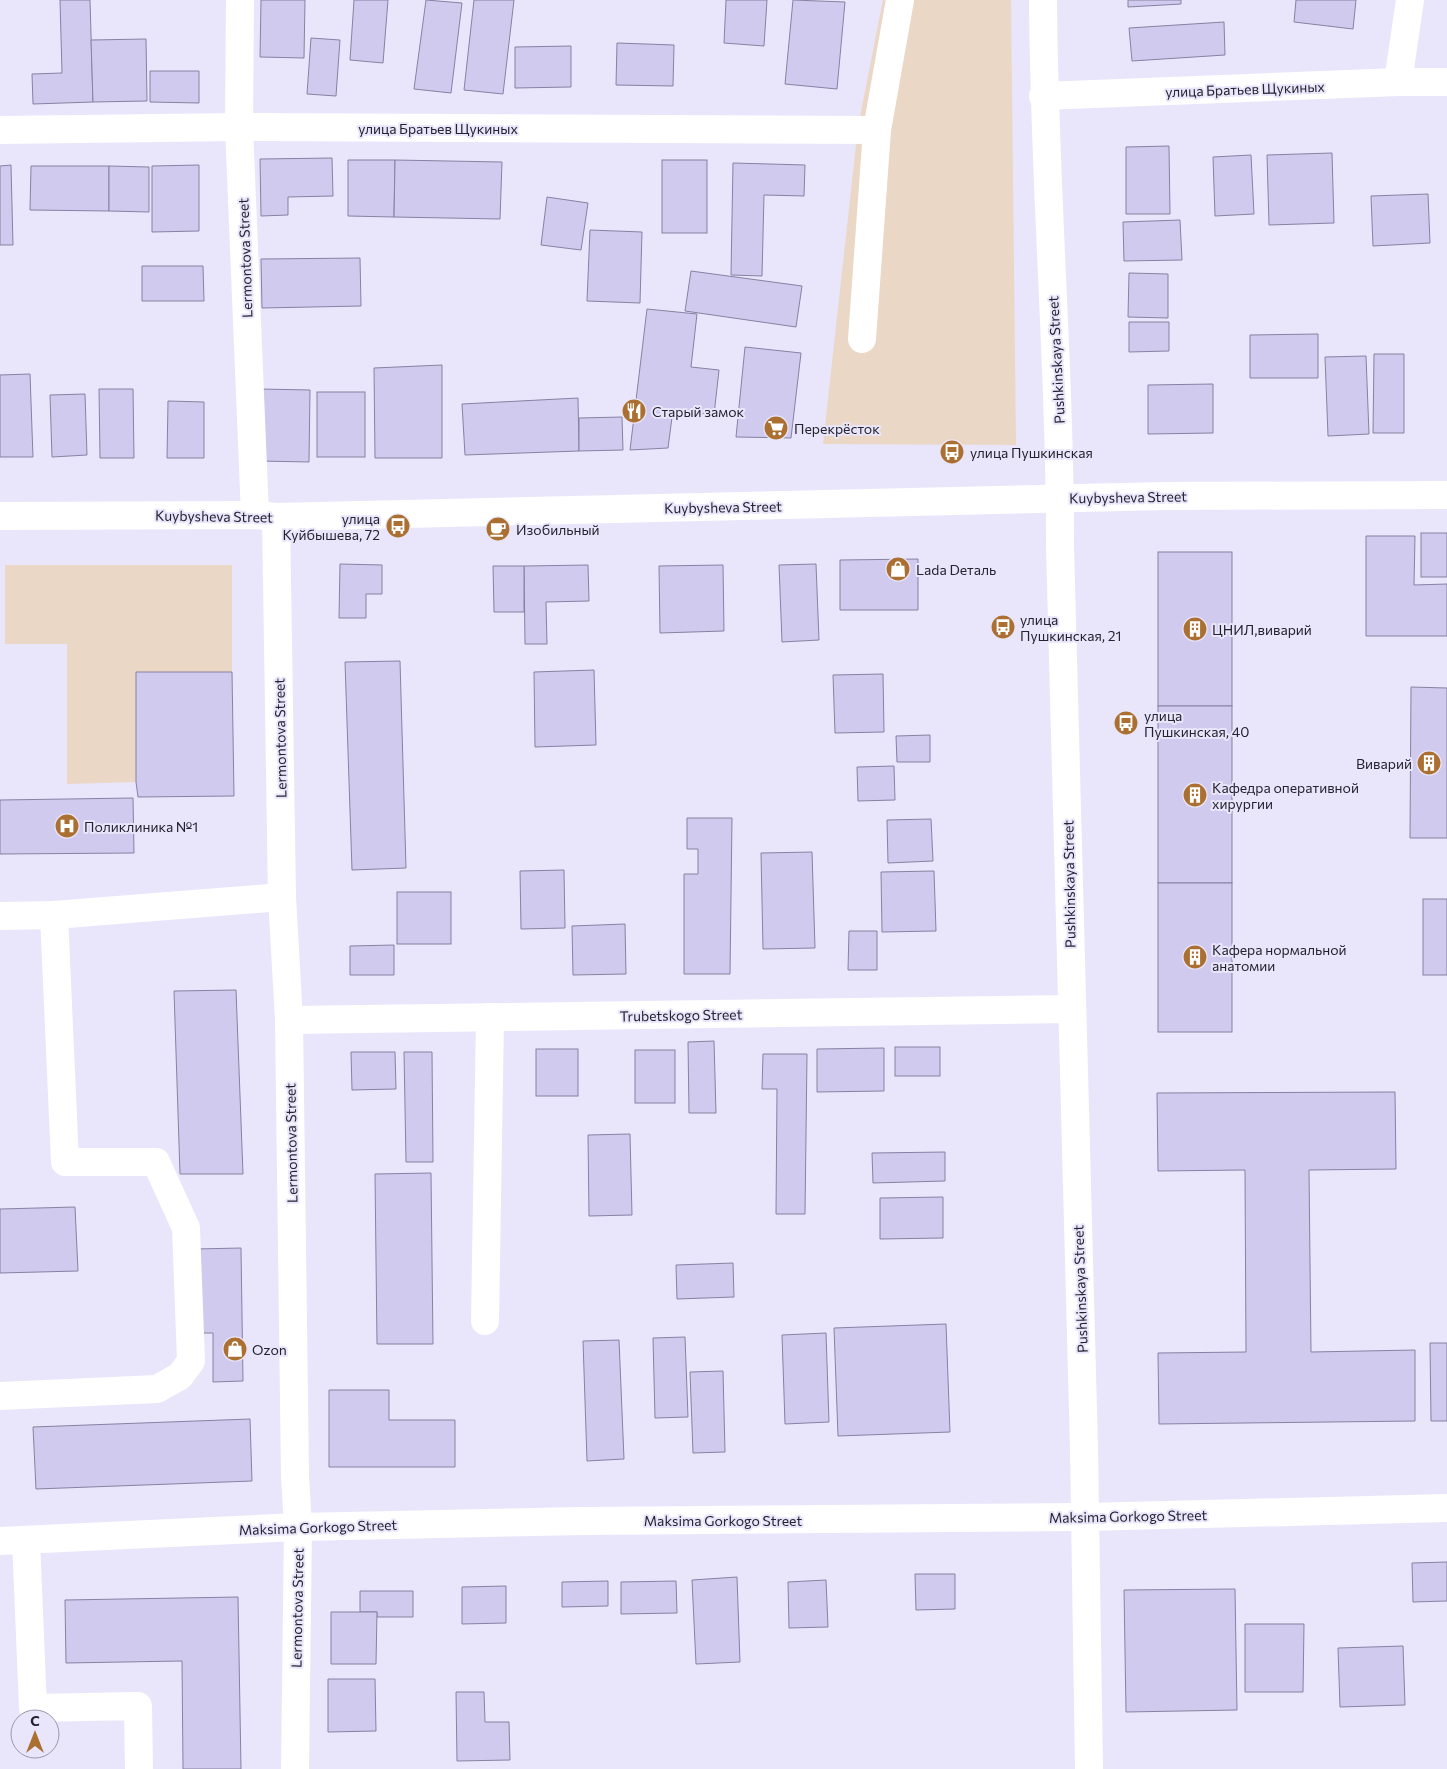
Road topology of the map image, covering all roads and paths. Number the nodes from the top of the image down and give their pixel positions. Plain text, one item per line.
1 (240, 0) edge
2 (900, 0) edge
3 (1043, 0) edge
4 (1410, 0) edge
5 (1398, 82) junction
6 (1447, 82) edge
7 (1044, 96) junction
8 (240, 127) junction
9 (0, 130) edge
10 (877, 130) junction
11 (862, 339) dead end
12 (1447, 495) edge
13 (1060, 498) junction
14 (0, 516) edge
15 (265, 516) junction
16 (282, 897) junction
17 (54, 915) junction
18 (0, 916) edge
19 (1072, 1009) junction
20 (490, 1018) junction
21 (289, 1020) junction
22 (484, 1321) dead end
23 (0, 1396) edge
24 (1447, 1508) edge
25 (1086, 1518) junction
26 (298, 1527) junction
27 (13, 1540) edge
28 (139, 1769) edge
29 (295, 1769) edge
30 (1090, 1769) edge

1 - 8 street, Lermontova Street
2 - 10 street
3 - 7 street, Pushkinskaya Street
4 - 5 street
5 - 6 street, улица Братьев Щукиных
5 - 7 street, улица Братьев Щукиных
7 - 13 street, Pushkinskaya Street
8 - 9 street, улица Братьев Щукиных
8 - 10 street, улица Братьев Щукиных
8 - 15 street, Lermontova Street
10 - 11 street
12 - 13 street, Kuybysheva Street
13 - 15 street, Kuybysheva Street
13 - 19 street, Pushkinskaya Street
14 - 15 street, Kuybysheva Street
15 - 16 street, Lermontova Street
16 - 17 street
16 - 21 street, Lermontova Street
17 - 18 street
17 - 23 street
19 - 20 street, Trubetskogo Street
19 - 25 street, Pushkinskaya Street
20 - 21 street, Trubetskogo Street
20 - 22 street
21 - 26 street, Lermontova Street
24 - 25 street, Maksima Gorkogo Street
25 - 26 street, Maksima Gorkogo Street
25 - 30 street, Pushkinskaya Street
26 - 27 street, Maksima Gorkogo Street
26 - 29 street, Lermontova Street
27 - 28 street

